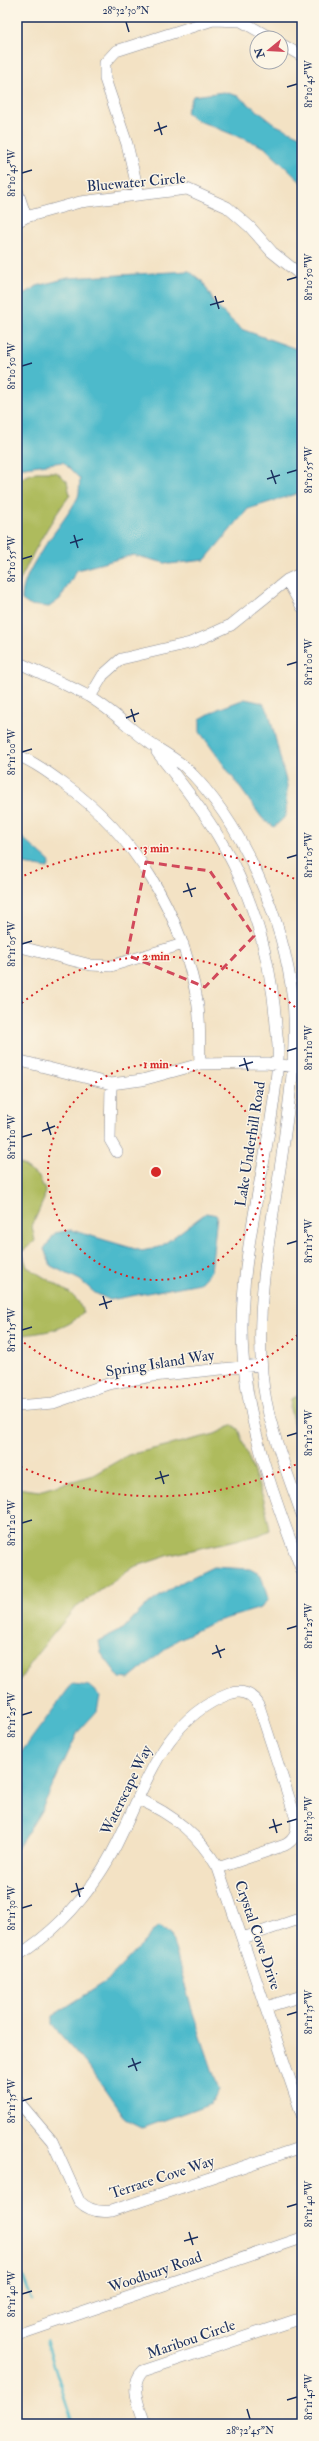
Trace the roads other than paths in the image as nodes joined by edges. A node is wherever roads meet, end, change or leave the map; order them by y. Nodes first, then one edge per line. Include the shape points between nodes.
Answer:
1 (257, 30) edge
2 (289, 49) edge
3 (302, 56) edge
4 (17, 190) edge
5 (138, 195) junction
6 (21, 220) edge
7 (302, 276) edge
8 (302, 573) edge
9 (287, 580) junction
10 (302, 608) edge
11 (17, 662) edge
12 (90, 697) junction
13 (151, 744) junction
14 (17, 755) edge
15 (183, 944) junction
16 (17, 946) edge
17 (17, 1060) edge
18 (200, 1064) junction
19 (277, 1065) junction
20 (298, 1068) edge
21 (112, 1084) junction
22 (117, 1152) dead end
23 (261, 1365) junction
24 (244, 1366) junction
25 (17, 1406) edge
26 (302, 1515) edge
27 (302, 1571) edge
28 (138, 1799) junction
29 (218, 1868) junction
30 (302, 1918) edge
31 (243, 1938) junction
32 (17, 1956) edge
33 (302, 1996) edge
34 (266, 2007) junction
35 (17, 2100) edge
36 (302, 2115) edge
37 (302, 2147) edge
38 (302, 2238) edge
39 (302, 2318) edge
40 (17, 2335) edge
41 (145, 2424) edge

1 - 5 street via 241,21 213,20 116,51 105,63 105,79 127,144
2 - 3 street
4 - 6 street
5 - 6 street, Bluewater Circle via 80,202
5 - 7 street, Bluewater Circle via 188,189 227,207 250,227 272,252
8 - 9 street
9 - 10 street
9 - 12 street via 231,625 190,643 121,659 103,675
11 - 12 street, Lake Underhill Road
12 - 13 street, Lake Underhill Road
13 - 19 street, Lake Underhill Road via 218,836 240,878 256,920 267,962 274,1002
13 - 20 street, Lake Underhill Road via 182,765 211,796 239,839 258,876 275,921 293,1000
14 - 15 street via 83,797 116,830 144,864 165,902
15 - 16 street via 111,966 91,965
15 - 18 street via 197,1001
17 - 21 street
18 - 19 street
18 - 21 street via 142,1080
19 - 20 street
19 - 24 street, Lake Underhill Road via 245,1267 242,1325
20 - 23 street, Lake Underhill Road via 260,1293
21 - 22 street via 110,1140
23 - 24 street, Spring Island Way
23 - 26 street, Lake Underhill Road via 280,1452
24 - 25 street, Spring Island Way via 153,1376 108,1384 53,1403
24 - 27 street, Lake Underhill Road via 249,1404 262,1451
28 - 29 street, Crystal Cove Drive via 185,1826 201,1843
28 - 29 street, Waterscape Way via 160,1752 189,1718 233,1693 253,1697 296,1819 297,1830 293,1839 285,1845
28 - 32 street, Waterscape Way via 113,1853 93,1884 54,1928
29 - 31 street, Crystal Cove Drive
30 - 31 street
31 - 34 street, Crystal Cove Drive
33 - 34 street
34 - 36 street, Crystal Cove Drive
35 - 37 street, Terrace Cove Way via 52,2141 79,2201 98,2212 111,2211
38 - 40 street, Woodbury Road
39 - 41 street, Maribou Circle via 143,2371 137,2379 135,2389

